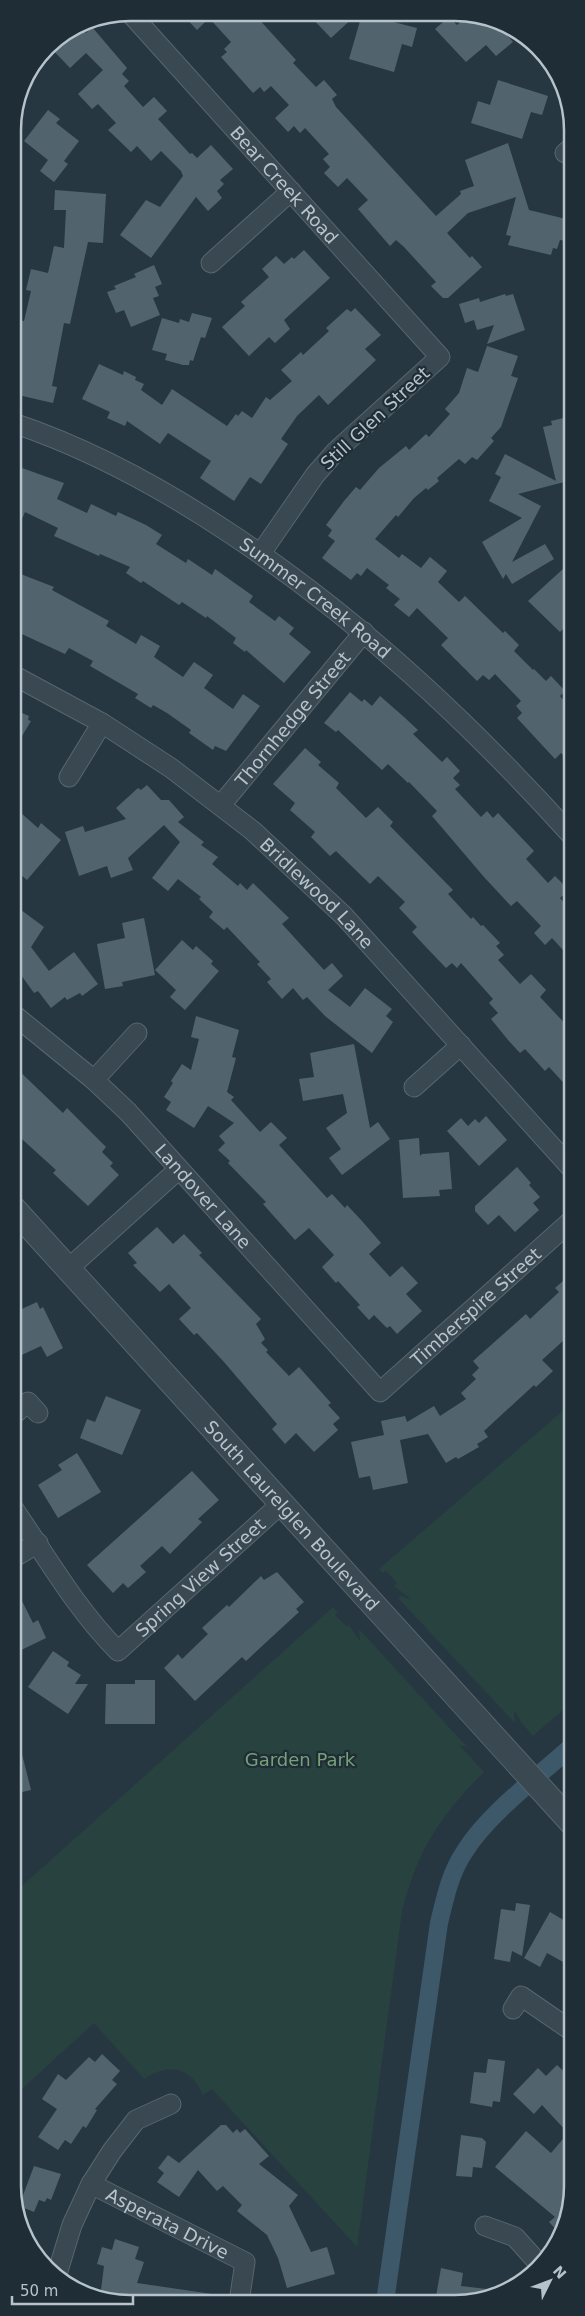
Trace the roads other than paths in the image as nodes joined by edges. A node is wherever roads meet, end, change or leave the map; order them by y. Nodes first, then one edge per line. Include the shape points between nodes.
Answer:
1 (138, 21) edge
2 (290, 192) junction
3 (211, 263) dead end
4 (440, 357) joint
5 (21, 426) edge
6 (260, 553) junction
7 (364, 632) junction
8 (21, 679) edge
9 (102, 723) junction
10 (69, 777) dead end
11 (221, 805) junction
12 (564, 822) edge
13 (21, 1021) edge
14 (137, 1034) dead end
15 (461, 1045) junction
16 (94, 1080) junction
17 (414, 1087) dead end
18 (564, 1160) edge
19 (179, 1169) junction
20 (21, 1217) edge
21 (564, 1227) edge
22 (69, 1268) junction
23 (380, 1392) joint
24 (21, 1408) edge
25 (38, 1413) dead end
26 (281, 1504) junction
27 (21, 1520) edge
28 (38, 1544) junction
29 (21, 1554) edge
30 (564, 1814) edge
31 (513, 2009) dead end
32 (564, 2026) edge
33 (171, 2104) dead end
34 (92, 2184) junction
35 (484, 2226) dead end
36 (532, 2256) edge
37 (55, 2265) edge
38 (240, 2295) edge

1 - 2 street, Bear Creek Road
2 - 3 street
2 - 4 street, Bear Creek Road
4 - 6 street, Still Glen Street via 336,451
5 - 6 street, Summer Creek Road via 92,454 138,477
6 - 7 street, Summer Creek Road
7 - 11 street, Thornhedge Street
7 - 12 street, Summer Creek Road via 434,693
8 - 9 street, Bridlewood Lane
9 - 10 street
9 - 11 street, Bridlewood Lane
11 - 15 street, Bridlewood Lane via 293,866 344,916
13 - 16 street, Landover Lane
14 - 16 street
15 - 17 street
15 - 18 street, Bridlewood Lane
16 - 19 street, Landover Lane
19 - 22 street
19 - 23 street, Landover Lane
20 - 22 street, South Laurelglen Boulevard
21 - 23 street, Timberspire Street
22 - 26 street, South Laurelglen Boulevard
24 - 25 street via 28,1402
26 - 28 street, Spring View Street via 118,1651 78,1606
26 - 30 street, South Laurelglen Boulevard
27 - 28 street
28 - 29 street
31 - 32 street via 521,1996
33 - 34 street via 136,2120
34 - 37 street
34 - 38 street, Asperata Drive via 245,2262
35 - 36 street via 515,2237

